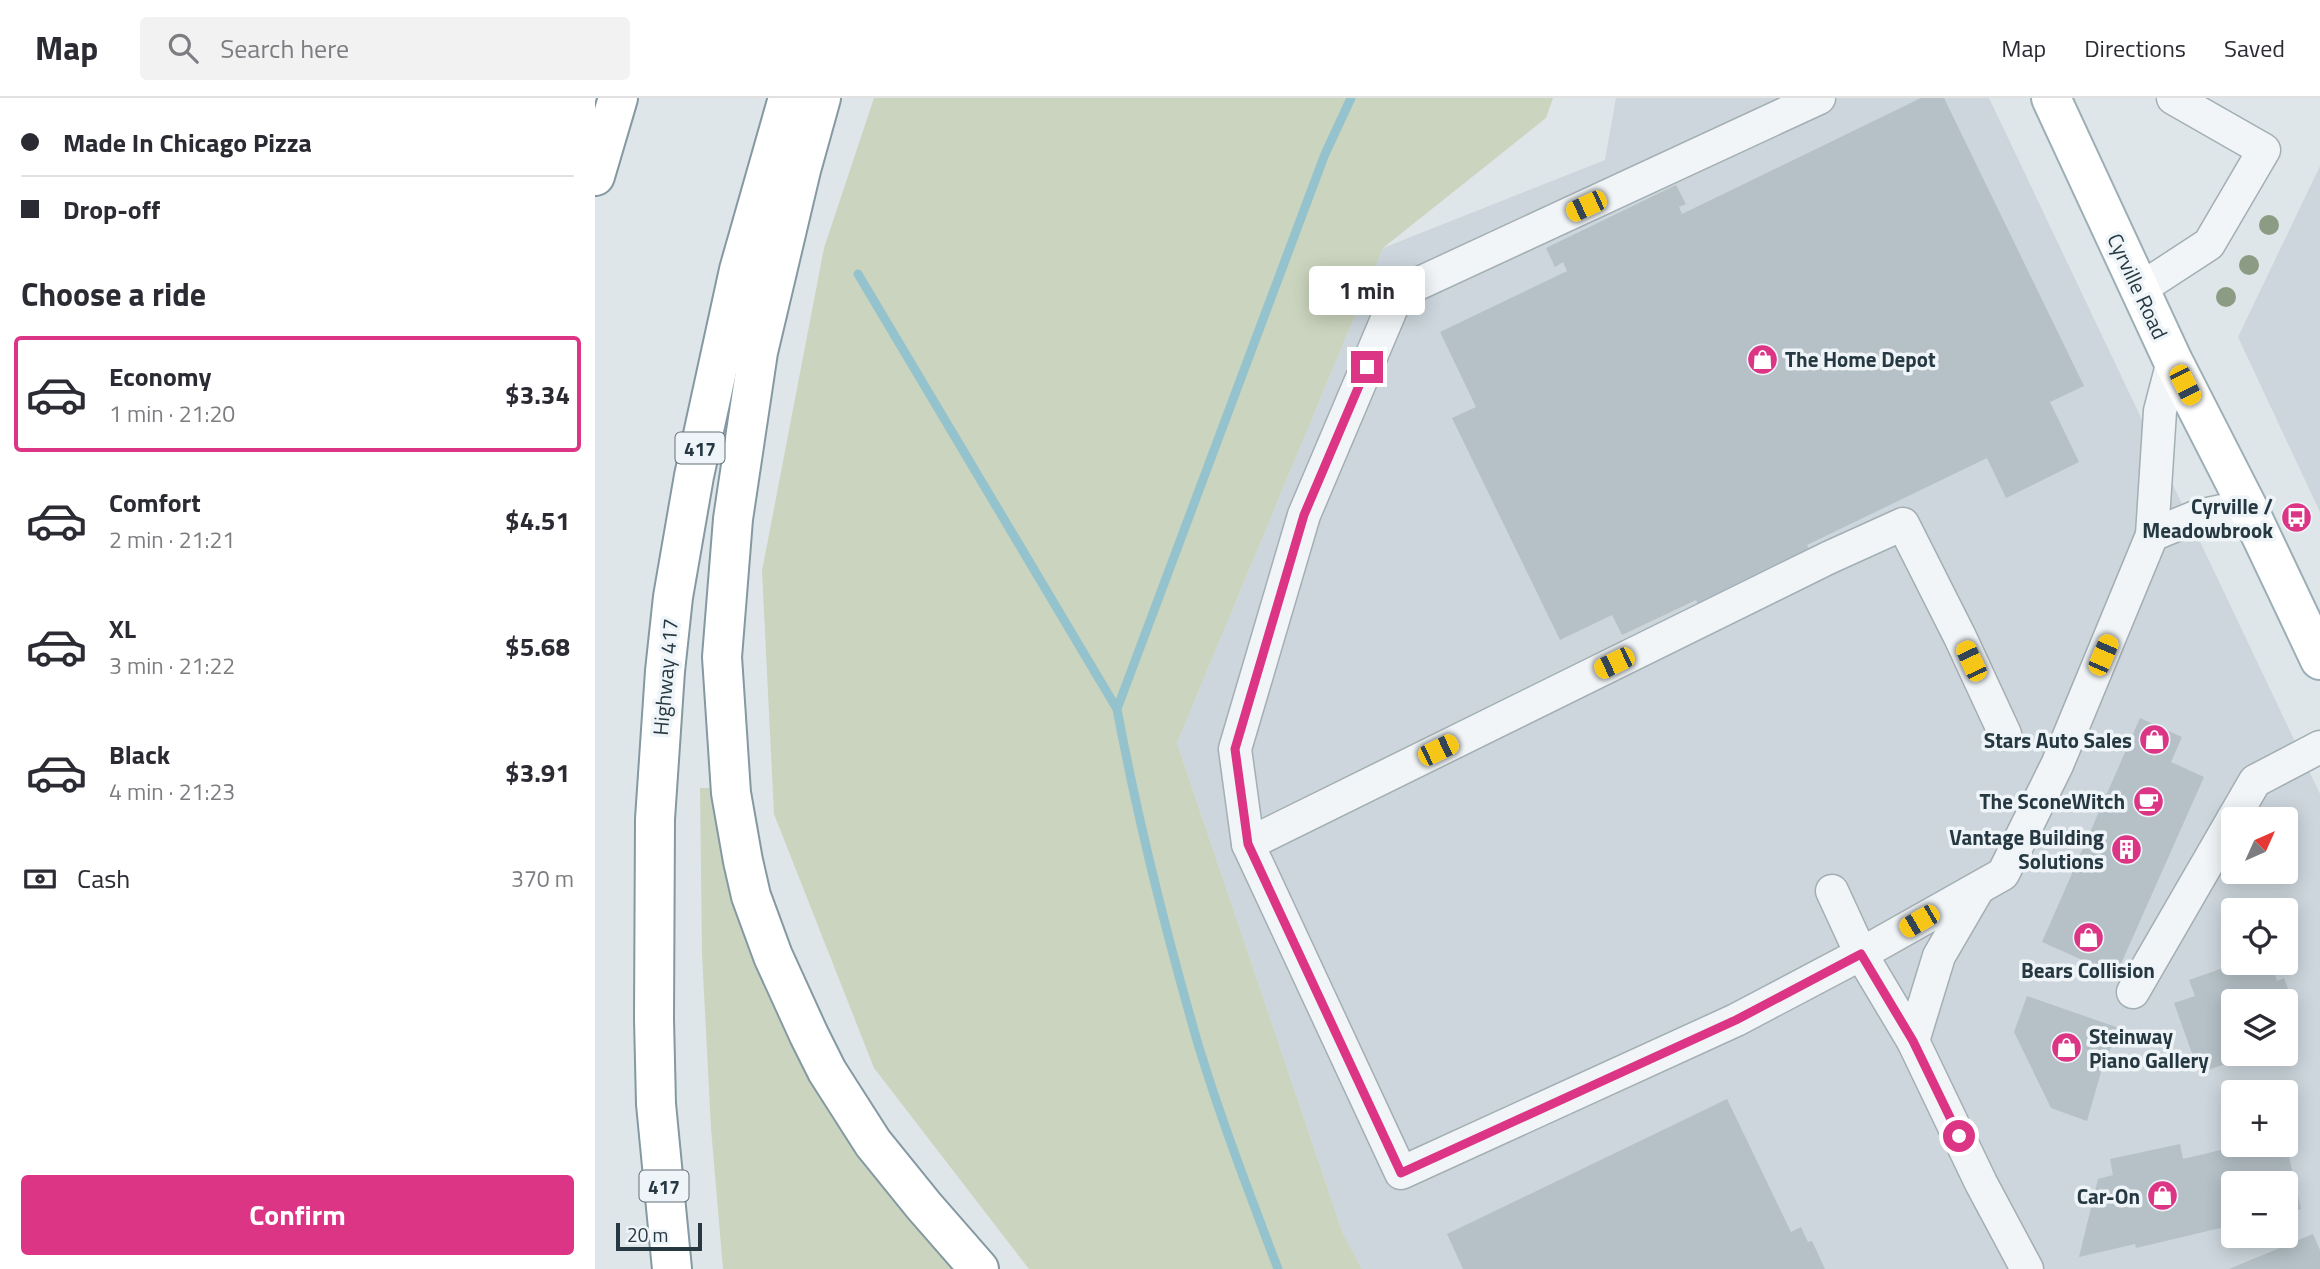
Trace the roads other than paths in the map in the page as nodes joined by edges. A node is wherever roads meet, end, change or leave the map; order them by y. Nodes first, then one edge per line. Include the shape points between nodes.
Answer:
1 (618, 98) edge
2 (788, 98) edge
3 (821, 98) edge
4 (1819, 98) edge
5 (2173, 98) edge
6 (2062, 102) edge
7 (595, 176) edge
8 (2140, 289) junction
9 (2173, 361) junction
10 (2246, 506) junction
11 (2152, 535) junction
12 (2320, 660) edge
13 (2005, 734) dead end
14 (2320, 747) edge
15 (2240, 807) edge
16 (2221, 840) edge
17 (1248, 844) junction
18 (1979, 887) junction
19 (1832, 891) dead end
20 (1861, 954) junction
21 (2133, 992) dead end
22 (1913, 1041) junction
23 (656, 1104) junction
24 (672, 1269) edge
25 (688, 1269) edge
26 (979, 1269) edge
27 (2027, 1269) edge

1 - 7 main road
2 - 23 main road, Highway 417 / 417 via 739,270 673,597 655,819
3 - 26 main road via 758,352 733,519 722,657 731,793 751,895 772,956 827,1070 873,1143
4 - 17 lane via 1398,293 1304,515 1235,749
5 - 8 lane via 2264,150 2209,244
6 - 8 main road, Cyrville Road
8 - 9 main road, Cyrville Road
9 - 10 main road, Cyrville Road
9 - 11 lane via 2160,411
10 - 11 lane via 2198,516
10 - 12 main road, Cyrville Road
11 - 18 lane via 2057,765 2003,874
13 - 17 lane via 1903,524
14 - 15 lane via 2255,781
16 - 21 lane
17 - 20 lane via 1401,1173 1736,1020
18 - 20 lane
18 - 22 lane via 1939,956
19 - 20 lane
20 - 22 lane
22 - 27 lane
23 - 24 main road, Highway 417 / 417
23 - 25 main road

